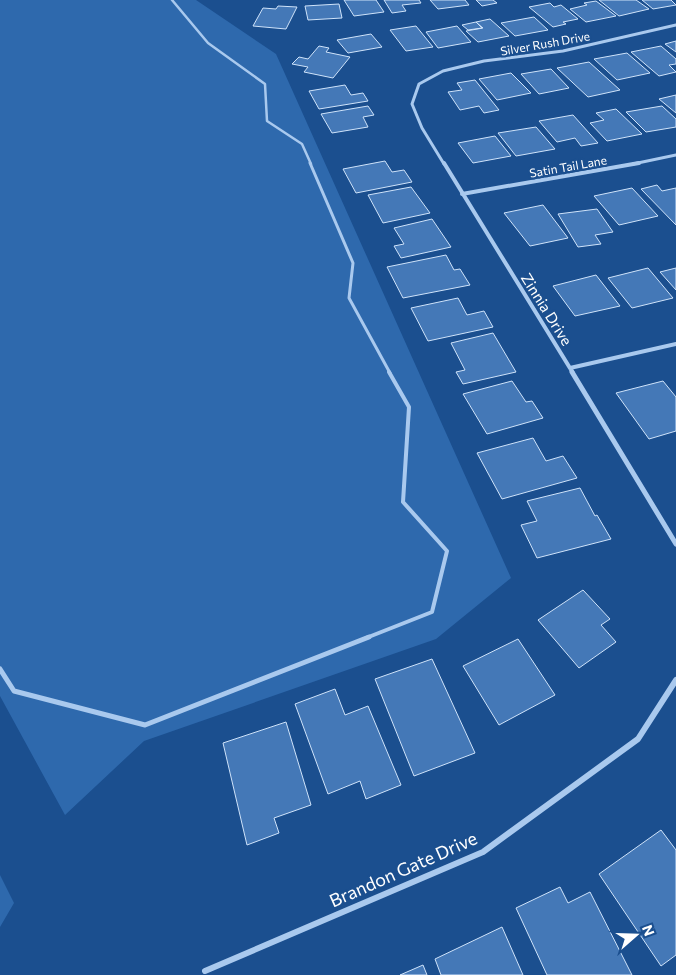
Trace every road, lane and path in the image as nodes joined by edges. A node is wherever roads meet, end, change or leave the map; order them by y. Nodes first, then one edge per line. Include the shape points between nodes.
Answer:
1 (172, 0) edge
2 (676, 25) edge
3 (419, 84) joint
4 (676, 155) edge
5 (462, 194) junction
6 (676, 344) edge
7 (570, 368) junction
8 (676, 544) edge
9 (0, 669) edge
10 (676, 680) edge
11 (205, 970) dead end

1 - 9 lane via 208,43 265,84 267,121 302,144 353,263 349,298 409,407 403,502 447,551 432,612 145,725 14,691
2 - 3 street, Silver Rush Drive via 562,51 443,70
3 - 5 street, Zinnia Drive via 412,104 422,128
4 - 5 street, Satin Tail Lane
5 - 7 street, Zinnia Drive
6 - 7 street
7 - 8 street, Zinnia Drive
10 - 11 street, Brandon Gate Drive via 638,740 483,852

